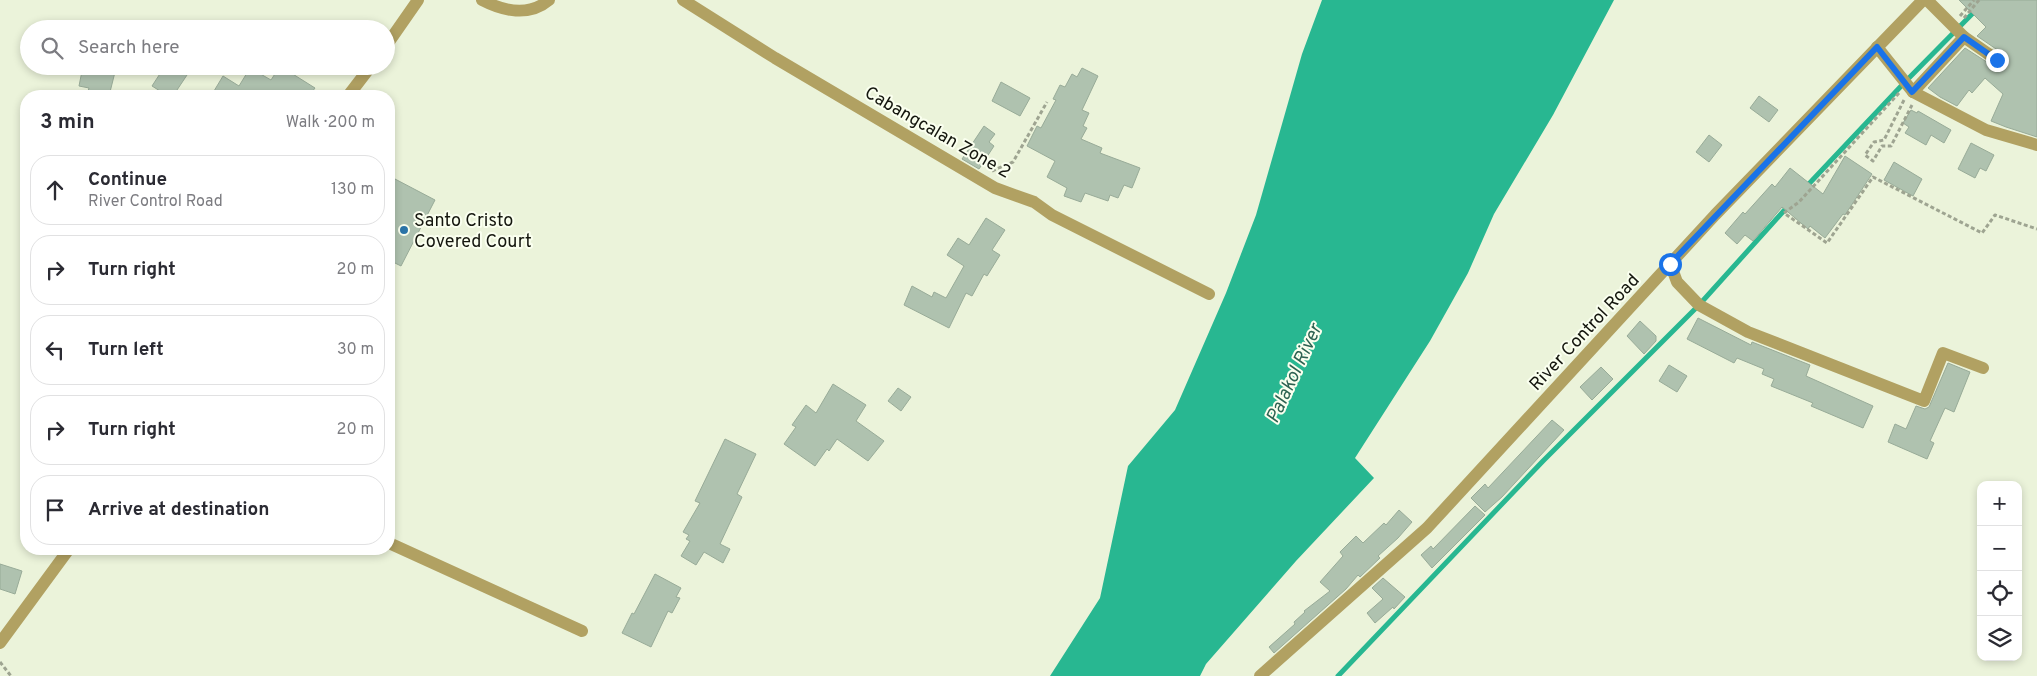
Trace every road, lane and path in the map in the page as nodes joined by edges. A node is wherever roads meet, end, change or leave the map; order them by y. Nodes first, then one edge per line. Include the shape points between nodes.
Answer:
1 (418, 0) edge
2 (482, 0) edge
3 (549, 0) edge
4 (683, 0) edge
5 (1923, 0) edge
6 (1927, 0) edge
7 (1979, 0) edge
8 (1961, 21) dead end
9 (395, 33) edge
10 (1964, 37) junction
11 (1877, 47) junction
12 (1997, 60) dead end
13 (364, 75) edge
14 (353, 90) edge
15 (1910, 93) junction
16 (1047, 102) dead end
17 (2037, 145) edge
18 (978, 178) junction
19 (2037, 229) edge
20 (1670, 264) junction
21 (1209, 294) dead end
22 (1982, 368) dead end
23 (395, 546) edge
24 (65, 555) edge
25 (582, 631) dead end
26 (0, 643) edge
27 (0, 662) edge
28 (11, 676) edge
29 (1260, 676) edge

1 - 9 street
2 - 3 street via 505,9 525,11
4 - 18 street, Cabangcalan Zone 2
5 - 11 street, River Control Road
6 - 10 street, bridge
7 - 8 path
10 - 12 street
10 - 15 street
11 - 15 street
11 - 20 street, River Control Road
13 - 14 street
15 - 15 path via 1884,140 1874,142 1865,155 1873,160 1882,146 1891,146
15 - 17 street via 1986,130
15 - 19 path via 1784,213 1827,243 1873,177 1982,233 1995,215
16 - 18 path via 1013,162
18 - 21 street, Cabangcalan Zone 2 via 1034,202 1052,215
20 - 22 street via 1677,282 1699,305 1748,332 1924,401 1942,352
20 - 29 street, River Control Road via 1428,528
23 - 25 street
24 - 26 street
27 - 28 path

